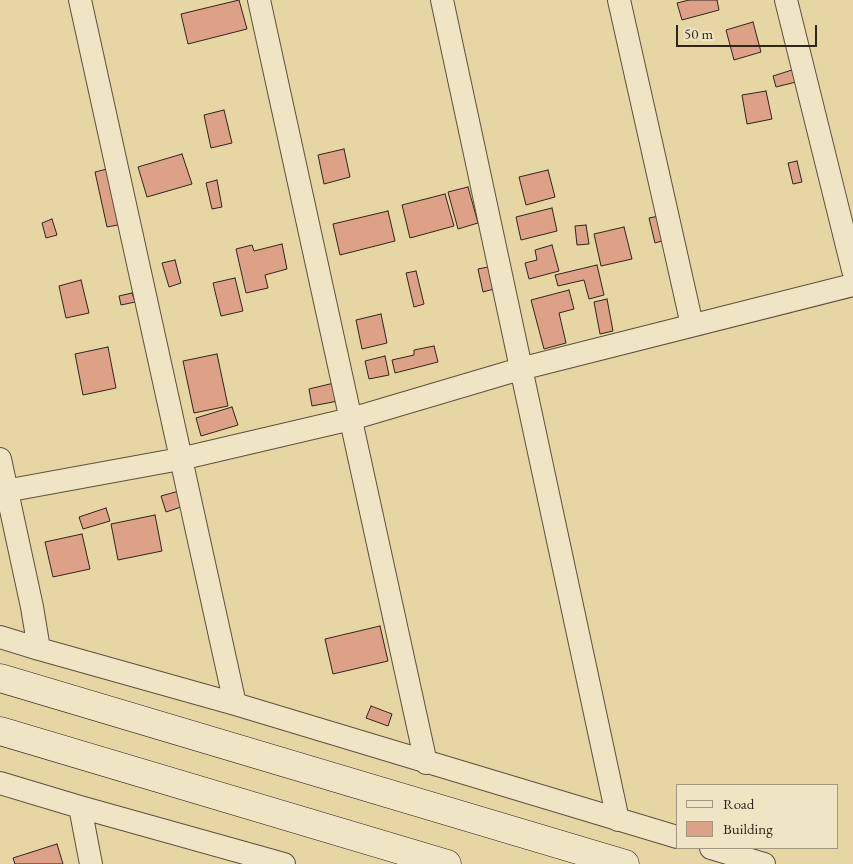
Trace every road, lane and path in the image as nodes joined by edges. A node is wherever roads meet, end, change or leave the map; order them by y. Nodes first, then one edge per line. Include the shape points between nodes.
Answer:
1 (80, 0) edge
2 (259, 0) edge
3 (442, 0) edge
4 (619, 0) edge
5 (786, 0) edge
6 (853, 270) edge
7 (853, 285) edge
8 (692, 325) junction
9 (520, 369) junction
10 (351, 419) junction
11 (0, 459) edge
12 (180, 459) junction
13 (4, 491) edge
14 (0, 637) edge
15 (39, 649) junction
16 (0, 678) edge
17 (235, 704) junction
18 (0, 731) edge
19 (426, 763) junction
20 (0, 783) edge
21 (80, 808) junction
22 (618, 820) junction
23 (676, 837) edge
24 (714, 849) edge
25 (263, 861) edge
26 (91, 864) edge
27 (284, 864) edge
28 (447, 864) edge
29 (625, 864) edge
30 (764, 864) edge

1 - 12 street
2 - 10 street
3 - 9 street
4 - 8 street
5 - 6 street
7 - 8 street
8 - 9 street
9 - 10 street
9 - 22 street
10 - 12 street
10 - 19 street
11 - 13 street
12 - 13 street
12 - 17 street
13 - 15 street
14 - 15 street
15 - 17 street
16 - 29 street
17 - 19 street
18 - 28 street
19 - 22 street
20 - 21 street
21 - 25 street
21 - 26 street
22 - 23 street
24 - 30 street
25 - 27 street

